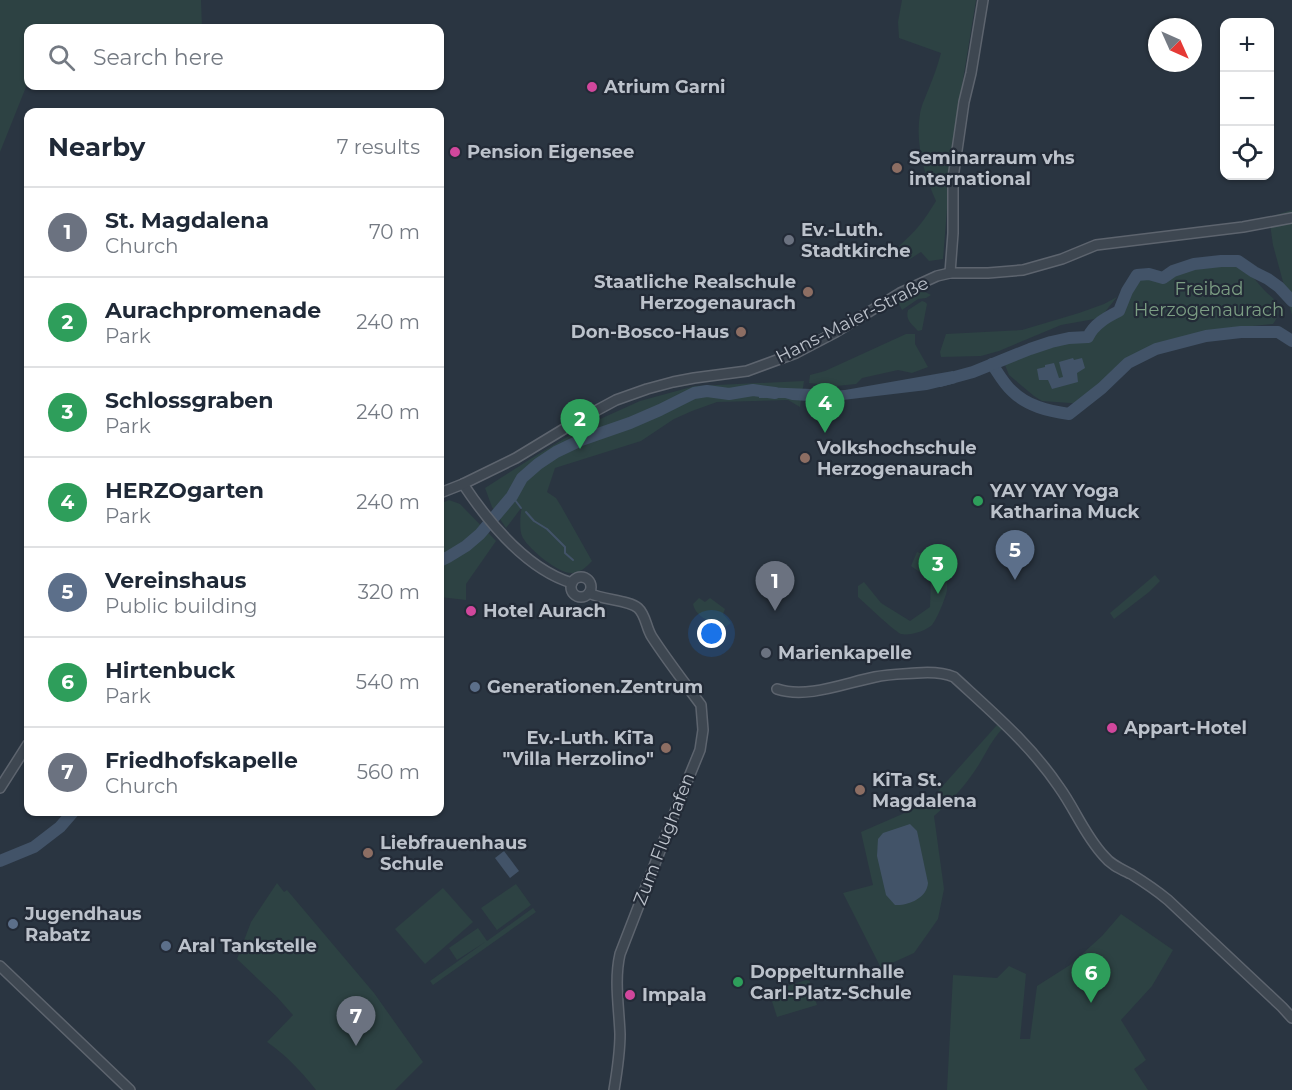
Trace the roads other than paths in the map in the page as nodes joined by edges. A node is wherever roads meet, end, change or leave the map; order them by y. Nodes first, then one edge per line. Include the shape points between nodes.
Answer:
1 (984, 0) edge
2 (1290, 217) edge
3 (950, 273) junction
4 (463, 484) junction
5 (444, 491) edge
6 (572, 583) junction
7 (589, 593) junction
8 (777, 688) dead end
9 (24, 750) edge
10 (0, 788) edge
11 (0, 966) edge
12 (1292, 1018) edge
13 (130, 1090) edge
14 (614, 1090) edge

1 - 3 street via 953,178
2 - 3 street, Hans-Maier-Straße via 1243,227 1096,244 1023,270
3 - 4 street, Hans-Maier-Straße via 900,293 787,356 747,371 673,382 616,400
4 - 5 street, Hans-Maier-Straße
4 - 6 street via 483,512 537,566
6 - 7 street via 576,595
6 - 7 street via 578,577 586,578 591,583
7 - 14 street, Zum Flughafen via 636,606 658,646 701,705 703,729 700,750 620,954 620,1035
8 - 12 street via 800,692 891,674 945,673 954,677 1024,743 1059,786 1103,856 1168,900
9 - 10 street
11 - 13 street

